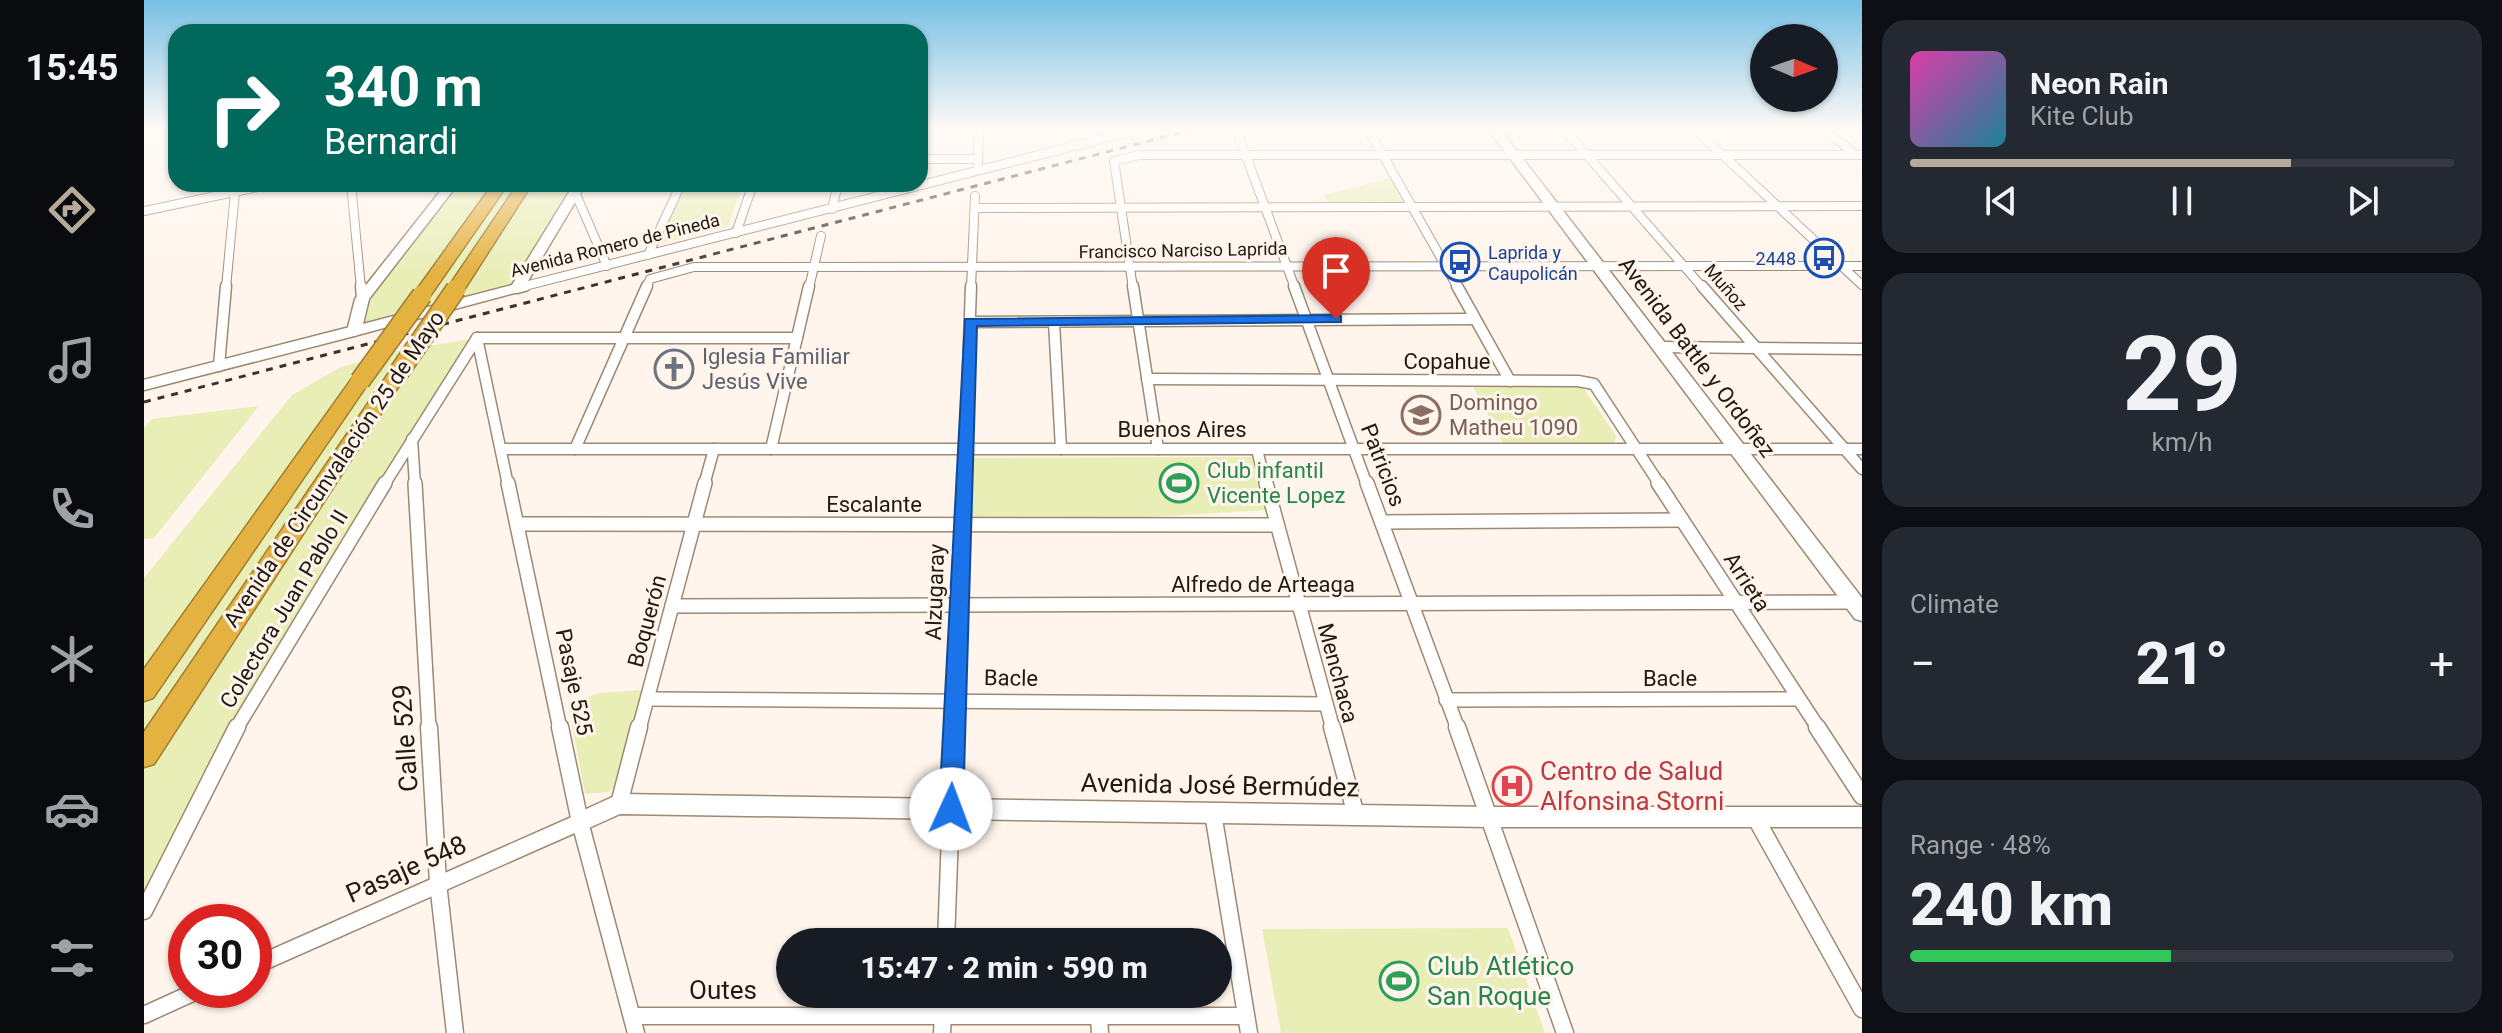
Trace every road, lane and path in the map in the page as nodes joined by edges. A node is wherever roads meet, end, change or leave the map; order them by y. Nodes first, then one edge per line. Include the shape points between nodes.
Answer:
1 (957, 177) edge
2 (1116, 177) edge
3 (1254, 177) edge
4 (1394, 177) edge
5 (1530, 177) edge
6 (1607, 177) edge
7 (1746, 177) edge
8 (928, 185) edge
9 (235, 192) joint
10 (352, 192) edge
11 (446, 192) edge
12 (495, 192) edge
13 (520, 192) edge
14 (576, 192) edge
15 (579, 192) edge
16 (677, 192) edge
17 (750, 192) edge
18 (836, 192) edge
19 (899, 192) edge
20 (1265, 206) junction
21 (1862, 206) edge
22 (1411, 207) junction
23 (1633, 207) junction
24 (1121, 208) junction
25 (1554, 208) junction
26 (1779, 208) junction
27 (832, 209) junction
28 (144, 211) edge
29 (736, 233) junction
30 (821, 236) dead end
31 (648, 255) junction
32 (1287, 264) junction
33 (1443, 265) junction
34 (1596, 265) junction
35 (607, 266) junction
36 (1684, 266) junction
37 (1841, 266) junction
38 (1862, 266) edge
39 (814, 267) junction
40 (972, 267) junction
41 (1130, 267) junction
42 (1862, 285) edge
43 (517, 288) junction
44 (362, 299) junction
45 (1308, 319) junction
46 (1473, 319) junction
47 (970, 322) junction
48 (1054, 322) junction
49 (1138, 322) junction
50 (354, 331) junction
51 (477, 338) junction
52 (624, 338) junction
53 (797, 338) junction
54 (1660, 347) junction
55 (1755, 347) junction
56 (1862, 349) edge
57 (219, 366) junction
58 (1147, 379) junction
59 (1329, 380) junction
60 (1510, 381) junction
61 (144, 385) edge
62 (1600, 389) joint
63 (412, 439) junction
64 (502, 449) junction
65 (575, 449) junction
66 (714, 449) junction
67 (771, 449) junction
68 (965, 449) junction
69 (1061, 449) junction
70 (1158, 449) junction
71 (1845, 449) junction
72 (1862, 449) edge
73 (1257, 450) junction
74 (1352, 450) junction
75 (1638, 450) junction
76 (1737, 450) junction
77 (1862, 469) edge
78 (1682, 520) junction
79 (1382, 522) junction
80 (519, 524) junction
81 (694, 524) junction
82 (962, 524) junction
83 (1277, 525) junction
84 (1411, 602) junction
85 (1737, 602) junction
86 (959, 603) junction
87 (1299, 605) junction
88 (672, 606) junction
89 (1858, 607) edge
90 (144, 690) edge
91 (648, 699) junction
92 (955, 699) junction
93 (1798, 699) junction
94 (1446, 700) junction
95 (1326, 704) junction
96 (144, 755) edge
97 (1862, 796) edge
98 (619, 804) junction
99 (951, 809) junction
100 (1213, 813) junction
101 (1356, 815) junction
102 (1490, 817) junction
103 (1755, 817) junction
104 (1862, 817) edge
105 (580, 822) junction
106 (438, 883) junction
107 (144, 911) edge
108 (947, 928) edge
109 (272, 958) edge
110 (168, 1004) edge
111 (1862, 1009) edge
112 (144, 1015) edge
113 (634, 1024) edge
114 (943, 1024) edge
115 (1099, 1025) edge
116 (1248, 1025) edge
117 (455, 1033) edge
118 (1565, 1033) edge

1 - 8 street, Avenida Romero de Pineda
2 - 24 street
3 - 20 street, Patricios
4 - 22 street
5 - 25 main road, Avenida Battle y Ordoñez
6 - 23 street, Muñoz
7 - 26 street
9 - 28 street
9 - 57 street
10 - 44 street
11 - 44 main road
12 - 90 highway, Avenida de Circunvalación 25 de Mayo, bridge
13 - 96 highway, Avenida de Circunvalación 25 de Mayo, bridge
14 - 43 main road
15 - 35 street
16 - 31 street
17 - 29 street
18 - 27 street
19 - 27 street, Avenida Romero de Pineda
20 - 22 street
20 - 24 street
20 - 32 street, Patricios
21 - 26 street
22 - 25 street
22 - 33 street
23 - 25 street
23 - 26 street
23 - 36 street, Muñoz
24 - 40 street, Alzugaray via 975,202
24 - 41 street
25 - 34 main road, Avenida Battle y Ordoñez
26 - 37 street
27 - 29 street, Avenida Romero de Pineda
29 - 31 street, Avenida Romero de Pineda
30 - 39 street
31 - 35 street, Avenida Romero de Pineda
32 - 33 street, Francisco Narciso Laprida
32 - 41 street, Francisco Narciso Laprida
32 - 45 street, Patricios
33 - 34 street, Francisco Narciso Laprida
33 - 46 street
34 - 36 street, Francisco Narciso Laprida
34 - 54 main road, Avenida Battle y Ordoñez
35 - 43 street, Avenida Romero de Pineda
36 - 37 street, Francisco Narciso Laprida
36 - 55 street, Muñoz
37 - 38 street, Francisco Narciso Laprida
37 - 42 street
39 - 40 street, Francisco Narciso Laprida
39 - 52 street, Francisco Narciso Laprida via 694,267 650,279
39 - 53 street
40 - 41 street, Francisco Narciso Laprida
40 - 47 street, Alzugaray
41 - 49 street
43 - 50 main road, Avenida Romero de Pineda
44 - 50 main road
45 - 46 street
45 - 49 street
45 - 59 street, Patricios
46 - 60 street
47 - 48 street
47 - 68 street, Alzugaray
48 - 49 street
48 - 69 street
49 - 58 street
50 - 57 street, Avenida Romero de Pineda
51 - 52 street
51 - 63 street, Colectora Juan Pablo II
51 - 64 street, Pasaje 525
52 - 53 street
52 - 65 street
53 - 67 street
54 - 55 street
54 - 76 main road, Avenida Battle y Ordoñez
55 - 56 street
55 - 71 street, Muñoz
57 - 61 street, Avenida Romero de Pineda
58 - 59 street, Copahue
58 - 70 street
59 - 60 street, Copahue
59 - 74 street, Patricios
60 - 62 street, Copahue via 1578,381
62 - 75 street, Arrieta
63 - 106 street, Calle 529
63 - 107 street, Colectora Juan Pablo II via 301,614 182,826
64 - 65 street, Buenos Aires
64 - 80 street, Pasaje 525
65 - 66 street, Buenos Aires
66 - 67 street, Buenos Aires
66 - 81 street, Boquerón
67 - 68 street, Buenos Aires
68 - 69 street, Buenos Aires
68 - 82 street, Alzugaray
69 - 70 street, Buenos Aires
70 - 73 street, Buenos Aires
71 - 72 street, Buenos Aires
71 - 76 street, Buenos Aires
71 - 77 street, Muñoz
73 - 74 street, Buenos Aires
73 - 83 street, Menchaca
74 - 75 street, Buenos Aires
74 - 79 street, Patricios
75 - 76 street, Buenos Aires
75 - 78 street, Arrieta
76 - 89 main road, Avenida Battle y Ordoñez
78 - 79 street
78 - 85 street, Arrieta
79 - 84 street, Patricios
80 - 81 street, Escalante
80 - 105 street, Pasaje 525
81 - 82 street, Escalante
81 - 88 street, Boquerón
82 - 83 street, Escalante
82 - 86 street, Alzugaray
83 - 87 street, Menchaca
84 - 85 street, Alfredo de Arteaga
84 - 87 street, Alfredo de Arteaga
84 - 94 street, Patricios
85 - 89 street, Alfredo de Arteaga
85 - 93 street, Arrieta
86 - 87 street, Alfredo de Arteaga
86 - 88 street, Alfredo de Arteaga
86 - 92 street, Alzugaray
87 - 95 street, Menchaca
88 - 91 street, Boquerón
91 - 92 street, Bacle
91 - 98 street, Boquerón
92 - 95 street, Bacle
92 - 99 street, Alzugaray
93 - 94 street, Bacle
93 - 97 street, Arrieta
94 - 102 street, Patricios
95 - 101 street, Menchaca
98 - 99 street, Avenida José Bermúdez
98 - 105 street, Avenida José Bermúdez
99 - 100 street, Avenida José Bermúdez
99 - 108 street, Alzugaray
100 - 101 street, Avenida José Bermúdez
100 - 116 street
101 - 102 street, Avenida José Bermúdez
102 - 103 street, Avenida José Bermúdez
102 - 118 street, Patricios
103 - 104 street, Avenida José Bermúdez
103 - 111 street
105 - 106 street, Pasaje 548
105 - 113 street, Pasaje 525
106 - 109 street, Pasaje 548
106 - 117 street, Calle 529
110 - 112 street
113 - 114 street, Outes
114 - 115 street, Outes
115 - 116 street, Outes

